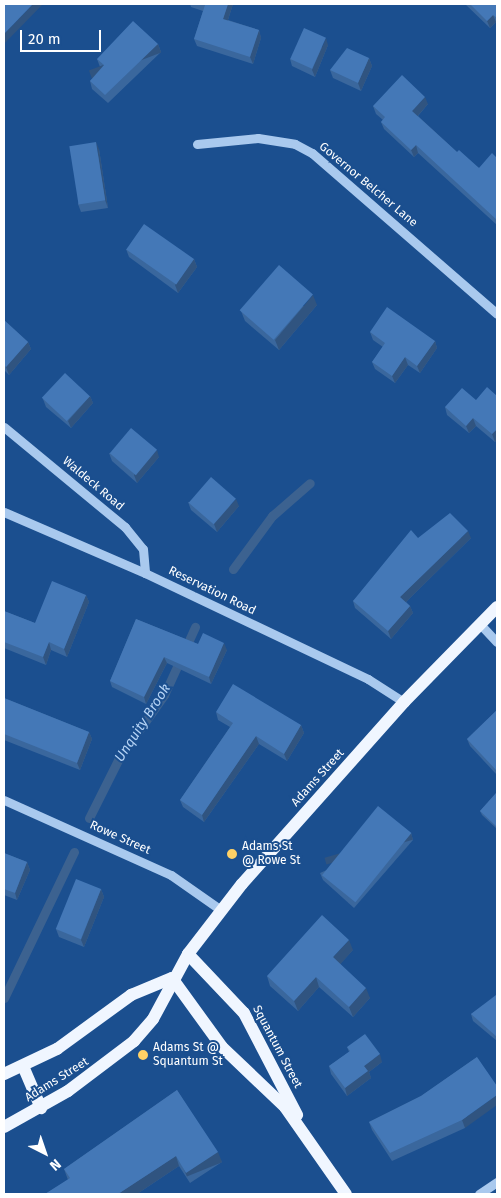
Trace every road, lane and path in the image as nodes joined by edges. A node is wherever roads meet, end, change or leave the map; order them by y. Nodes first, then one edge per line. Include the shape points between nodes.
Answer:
1 (197, 144) dead end
2 (497, 314) edge
3 (4, 427) edge
4 (4, 512) edge
5 (145, 573) junction
6 (497, 607) edge
7 (479, 623) junction
8 (497, 642) edge
9 (404, 702) junction
10 (4, 800) edge
11 (220, 910) junction
12 (188, 954) junction
13 (172, 978) junction
14 (23, 1066) junction
15 (4, 1074) edge
16 (41, 1108) junction
17 (4, 1127) edge
18 (309, 1140) junction
19 (497, 1182) edge
20 (346, 1194) edge
21 (479, 1194) edge

1 - 2 street, Governor Belcher Lane via 258,138 295,144 312,153
3 - 5 street, Waldeck Road via 125,527 143,549
4 - 5 street, Reservation Road
5 - 9 street, Reservation Road via 368,679
6 - 7 main road, Adams Street
7 - 8 street
7 - 9 main road, Adams Street
9 - 11 main road, Adams Street
10 - 11 street, Rowe Street via 171,874
11 - 12 main road, Adams Street
12 - 13 main road, Adams Street
12 - 18 main road, Squantum Street via 244,1013
13 - 14 main road via 131,995 74,1038
13 - 16 main road, Adams Street via 153,1019 134,1041
13 - 18 main road, Squantum Street via 208,1030 285,1107
14 - 15 main road
14 - 16 main road
16 - 17 main road, Adams Street
18 - 20 main road, Squantum Street
19 - 21 street

